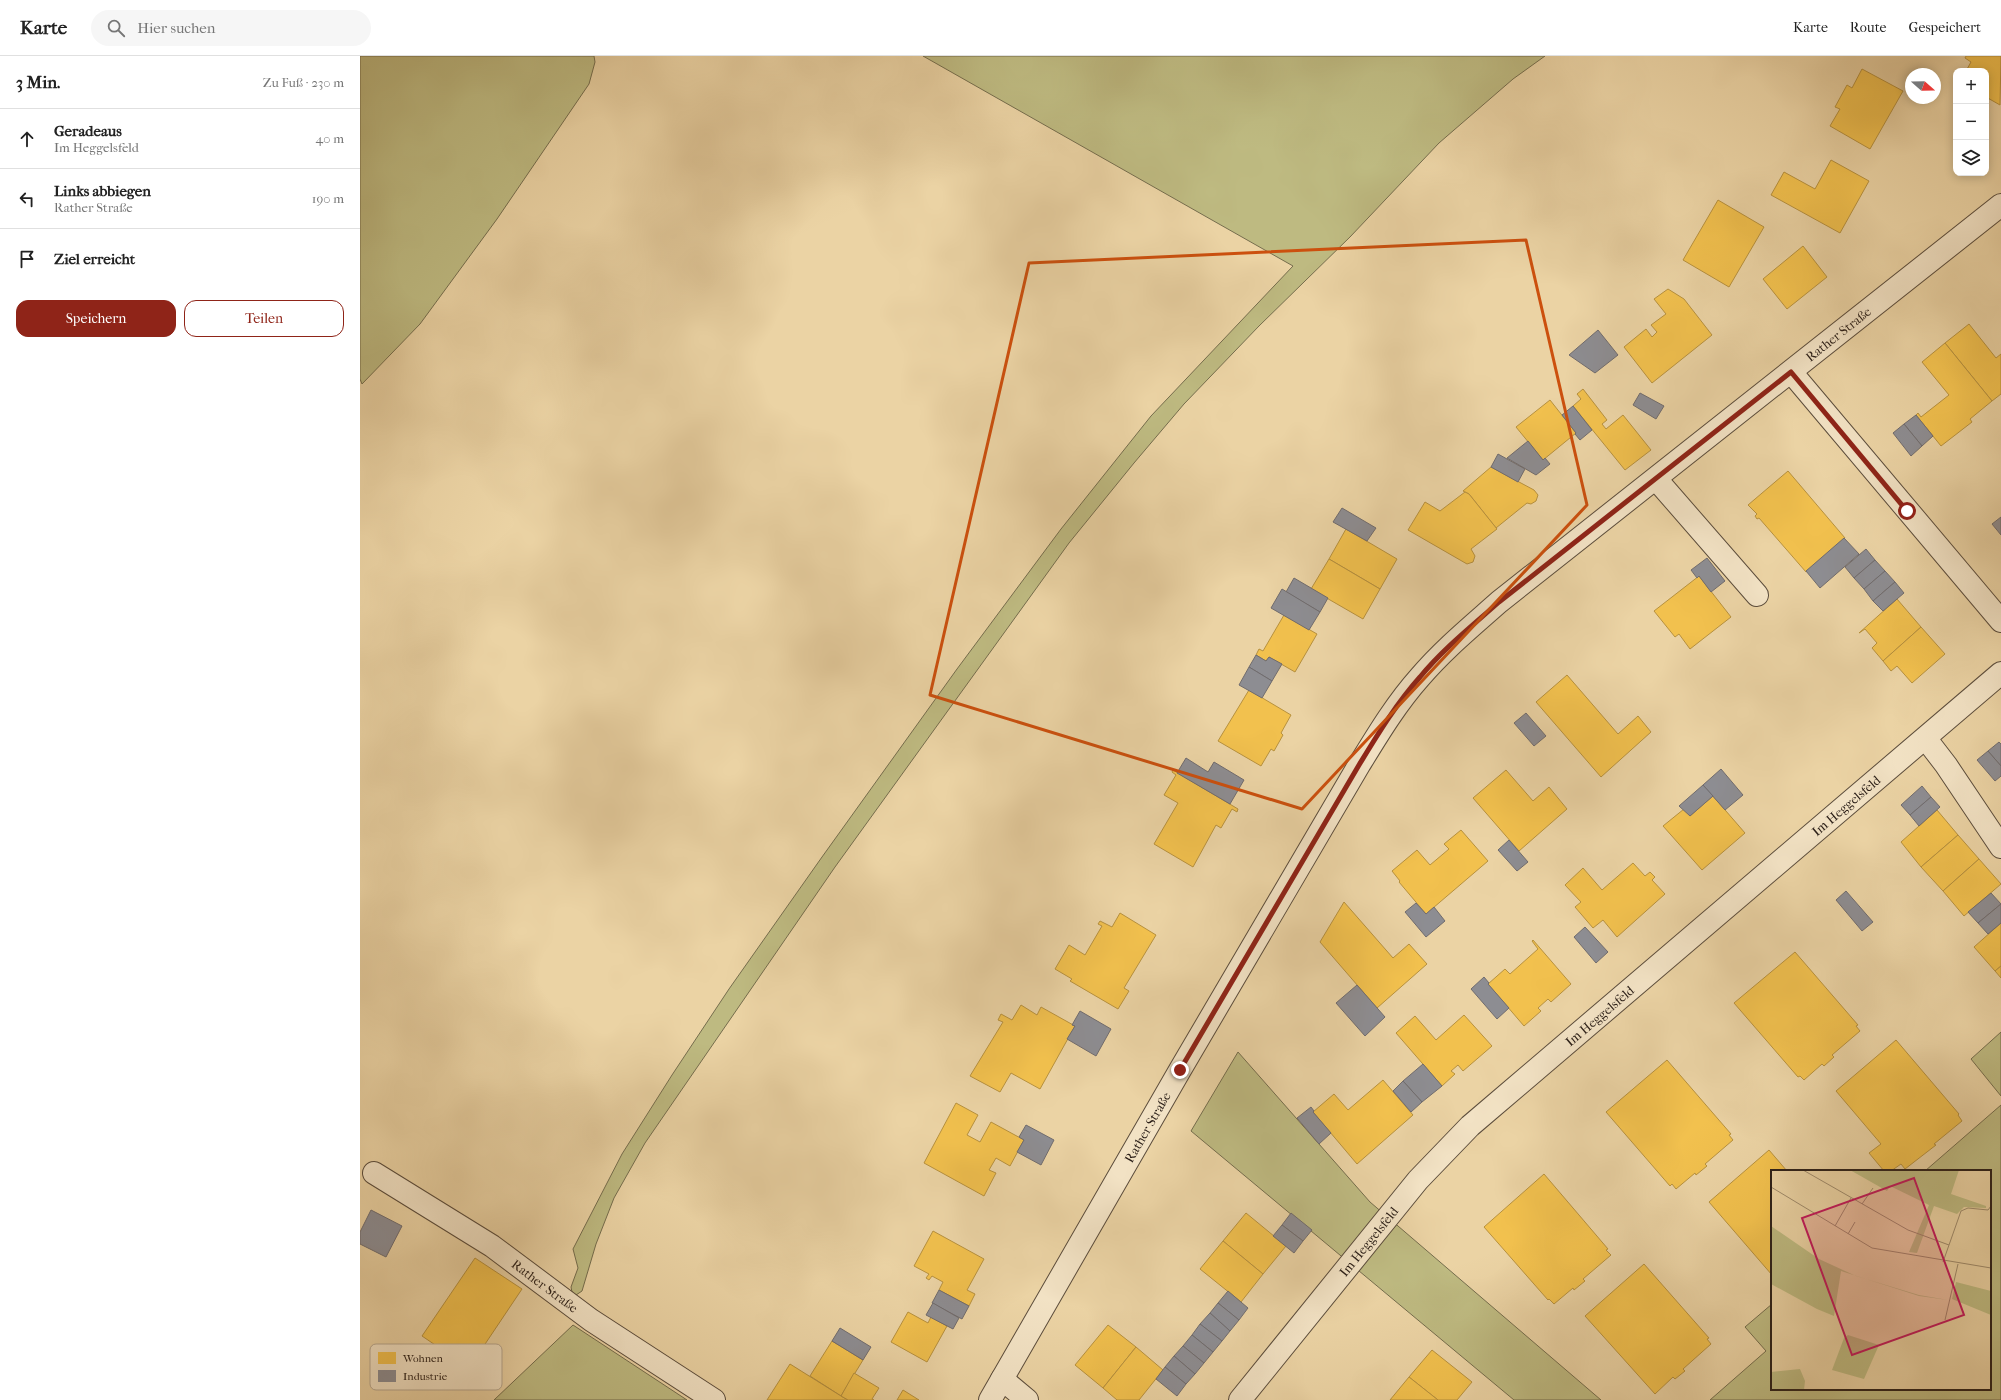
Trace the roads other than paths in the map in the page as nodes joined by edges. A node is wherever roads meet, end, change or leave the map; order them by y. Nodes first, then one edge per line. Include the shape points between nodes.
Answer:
1 (2001, 205) edge
2 (1791, 372) junction
3 (1656, 479) junction
4 (1757, 595) dead end
5 (2001, 621) edge
6 (2001, 673) edge
7 (1926, 739) junction
8 (2001, 847) edge
9 (374, 1173) dead end
10 (1002, 1379) junction
11 (714, 1400) edge
12 (990, 1400) edge
13 (1027, 1400) edge
14 (1240, 1400) edge

1 - 2 street, Rather Straße
2 - 3 street, Rather Straße
2 - 5 street
3 - 4 street
3 - 10 street, Rather Straße via 1499,602 1454,641 1419,677 1388,718 1180,1070
6 - 7 street, Im Heggelsfeld
7 - 8 street
7 - 14 street, Im Heggelsfeld via 1780,860 1470,1126 1418,1180
9 - 11 street, Rather Straße via 492,1246 592,1320
10 - 12 street, Rather Straße
10 - 13 street

